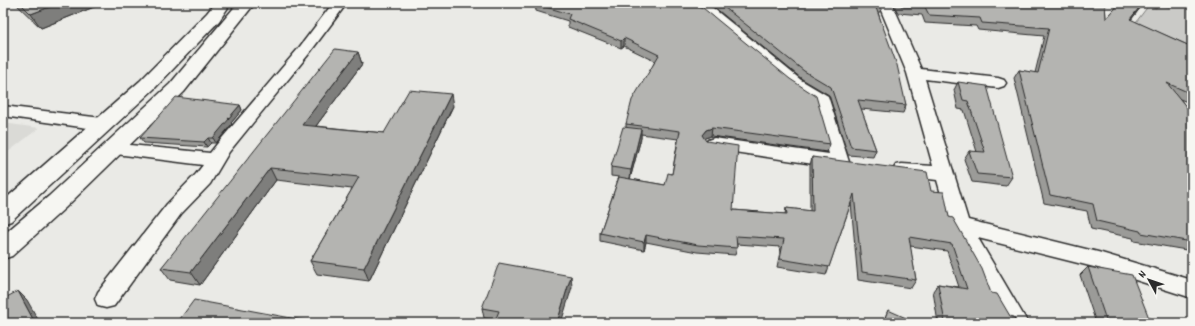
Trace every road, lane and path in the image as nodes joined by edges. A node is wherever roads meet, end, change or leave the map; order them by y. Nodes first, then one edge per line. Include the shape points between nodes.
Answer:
1 (224, 3) edge
2 (247, 3) edge
3 (340, 3) edge
4 (688, 3) edge
5 (885, 3) edge
6 (915, 73) junction
7 (998, 83) dead end
8 (3, 111) edge
9 (102, 124) junction
10 (120, 141) junction
11 (711, 143) edge
12 (215, 160) junction
13 (888, 168) edge
14 (945, 174) junction
15 (3, 215) edge
16 (960, 226) junction
17 (3, 249) edge
18 (1192, 289) edge
19 (106, 300) dead end
20 (1017, 323) edge

1 - 9 main road via 147,86
2 - 10 main road via 177,88
3 - 12 street
4 - 11 street via 708,11 795,83 822,100 848,163
5 - 6 street
6 - 7 street
6 - 14 street
8 - 9 street
9 - 15 main road
10 - 12 street via 122,150
10 - 17 main road via 57,202
12 - 19 street via 203,179 174,209
13 - 14 street
14 - 16 street
16 - 18 street via 1098,260
16 - 20 street

